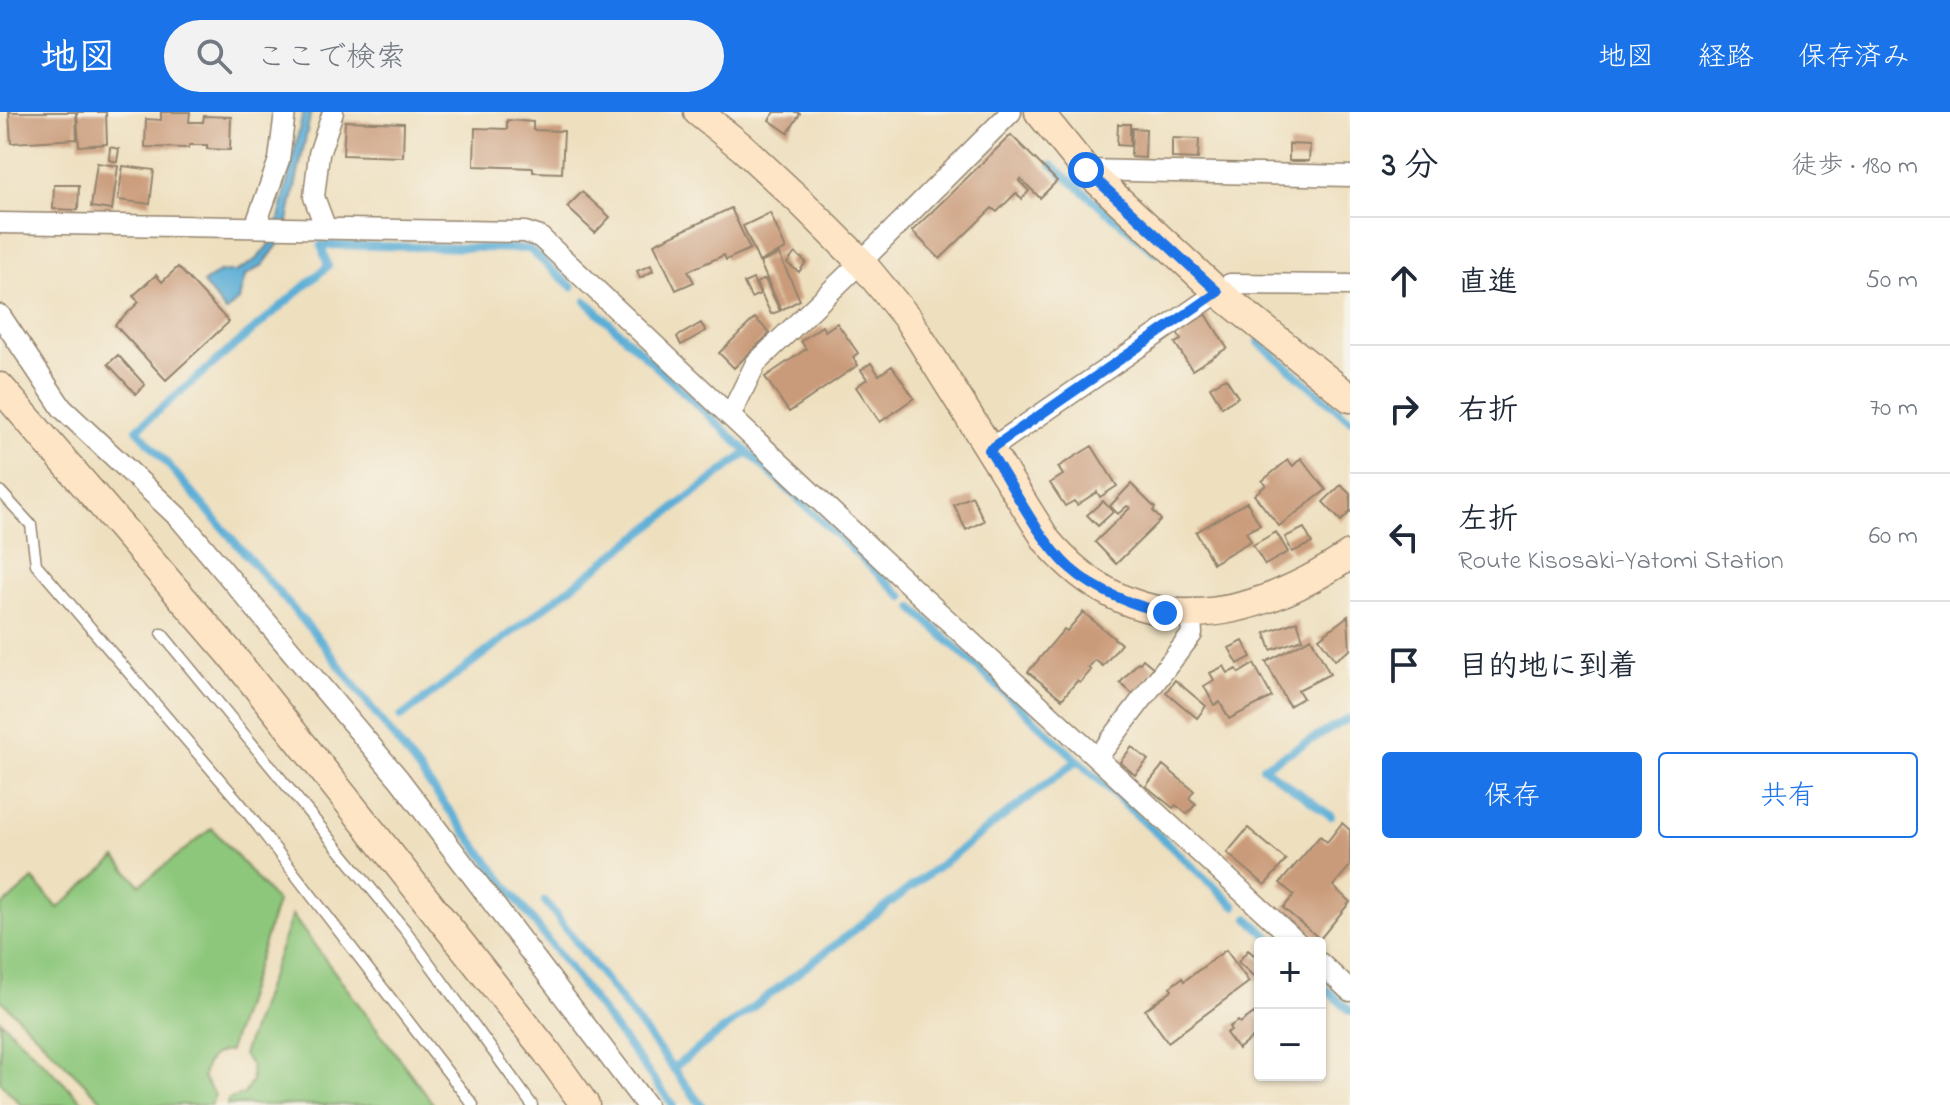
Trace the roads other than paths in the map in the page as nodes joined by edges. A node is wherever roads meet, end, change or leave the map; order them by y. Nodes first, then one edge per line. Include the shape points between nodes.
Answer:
1 (285, 112) edge
2 (333, 112) edge
3 (698, 112) edge
4 (1011, 112) edge
5 (1039, 112) edge
6 (1086, 170) junction
7 (1350, 176) edge
8 (0, 223) edge
9 (263, 228) junction
10 (326, 229) junction
11 (861, 262) junction
12 (1350, 285) edge
13 (1218, 292) junction
14 (0, 315) edge
15 (0, 387) edge
16 (1350, 398) edge
17 (730, 416) junction
18 (989, 450) junction
19 (0, 491) edge
20 (1350, 555) edge
21 (1191, 615) junction
22 (162, 634) dead end
23 (1097, 758) junction
24 (1291, 937) edge
25 (1326, 969) edge
26 (1350, 991) edge
27 (473, 1105) edge
28 (532, 1105) edge
29 (585, 1105) edge
30 (646, 1105) edge

1 - 9 street
2 - 10 street via 319,154 314,197
3 - 11 street
4 - 11 street
5 - 6 street
6 - 7 street
6 - 13 street
8 - 9 street
9 - 10 street
10 - 17 street via 525,232 540,237
11 - 17 street via 756,363
11 - 18 street via 908,319
12 - 13 street via 1230,284
13 - 16 street
13 - 18 street
14 - 30 street via 62,408 179,518 399,779
15 - 29 street via 229,652
17 - 23 street
18 - 21 street via 1070,568 1132,605
19 - 27 lane via 31,525 36,564 240,803
20 - 21 street via 1276,594
21 - 23 street via 1192,634
22 - 28 lane via 406,931
23 - 24 street
25 - 26 street

